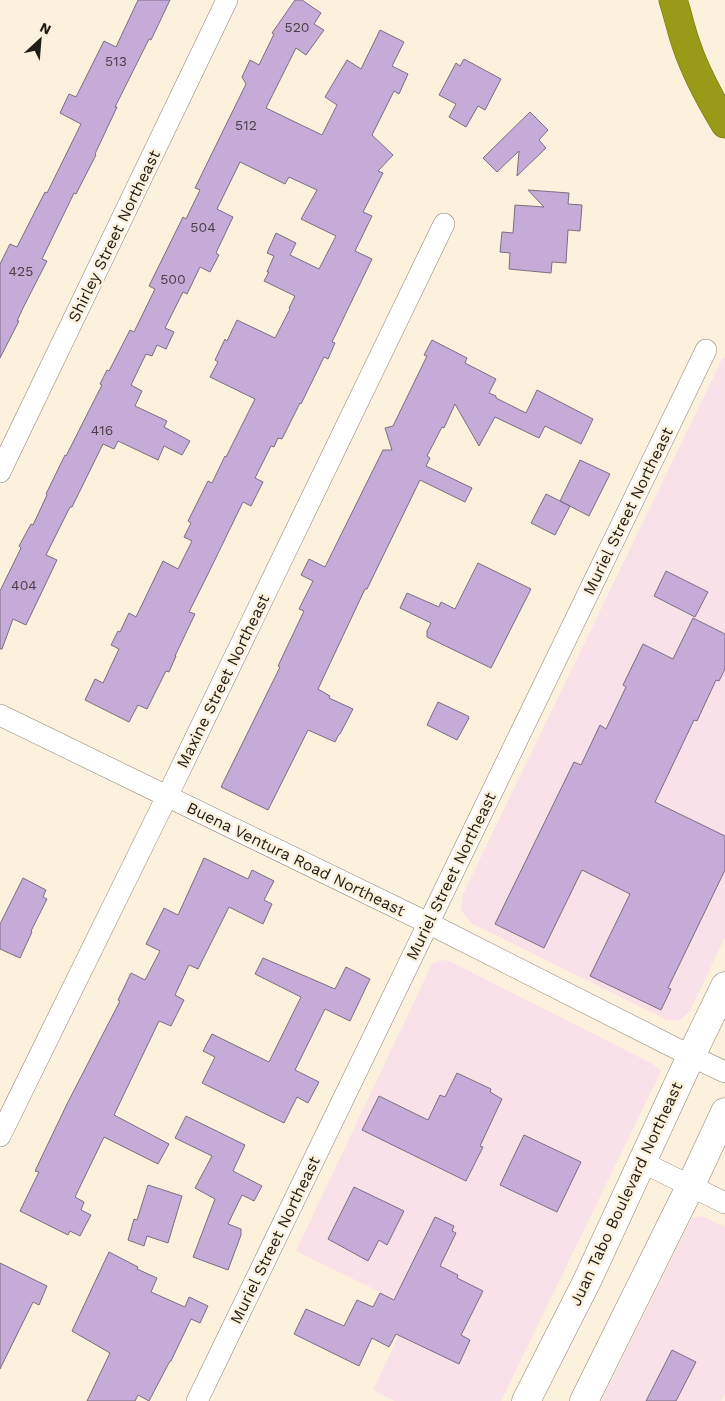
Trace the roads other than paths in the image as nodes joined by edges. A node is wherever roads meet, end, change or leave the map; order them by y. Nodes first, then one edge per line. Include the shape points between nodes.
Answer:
1 (227, 0) edge
2 (673, 0) edge
3 (723, 118) edge
4 (725, 145) edge
5 (444, 224) dead end
6 (706, 350) dead end
7 (0, 472) edge
8 (0, 715) edge
9 (167, 796) junction
10 (428, 923) junction
11 (725, 986) edge
12 (690, 1056) junction
13 (725, 1072) edge
14 (725, 1112) edge
15 (0, 1136) edge
16 (642, 1162) junction
17 (690, 1187) junction
18 (725, 1203) edge
19 (197, 1401) edge
20 (526, 1401) edge
21 (584, 1401) edge

1 - 7 street, Shirley Street Northeast
2 - 3 highway via 686,46
3 - 4 highway via 718,130
5 - 9 street, Maxine Street Northeast
6 - 10 street, Muriel Street Northeast
8 - 9 street, Buena Ventura Road Northeast
9 - 10 street, Buena Ventura Road Northeast
9 - 15 street, Maxine Street Northeast
10 - 12 street, Buena Ventura Road Northeast
10 - 19 street, Muriel Street Northeast
11 - 12 main road, Juan Tabo Boulevard Northeast
12 - 13 street, Buena Ventura Road Northeast
12 - 16 main road, Juan Tabo Boulevard Northeast
14 - 17 main road
16 - 17 street
16 - 20 main road, Juan Tabo Boulevard Northeast
17 - 18 street
17 - 21 main road

